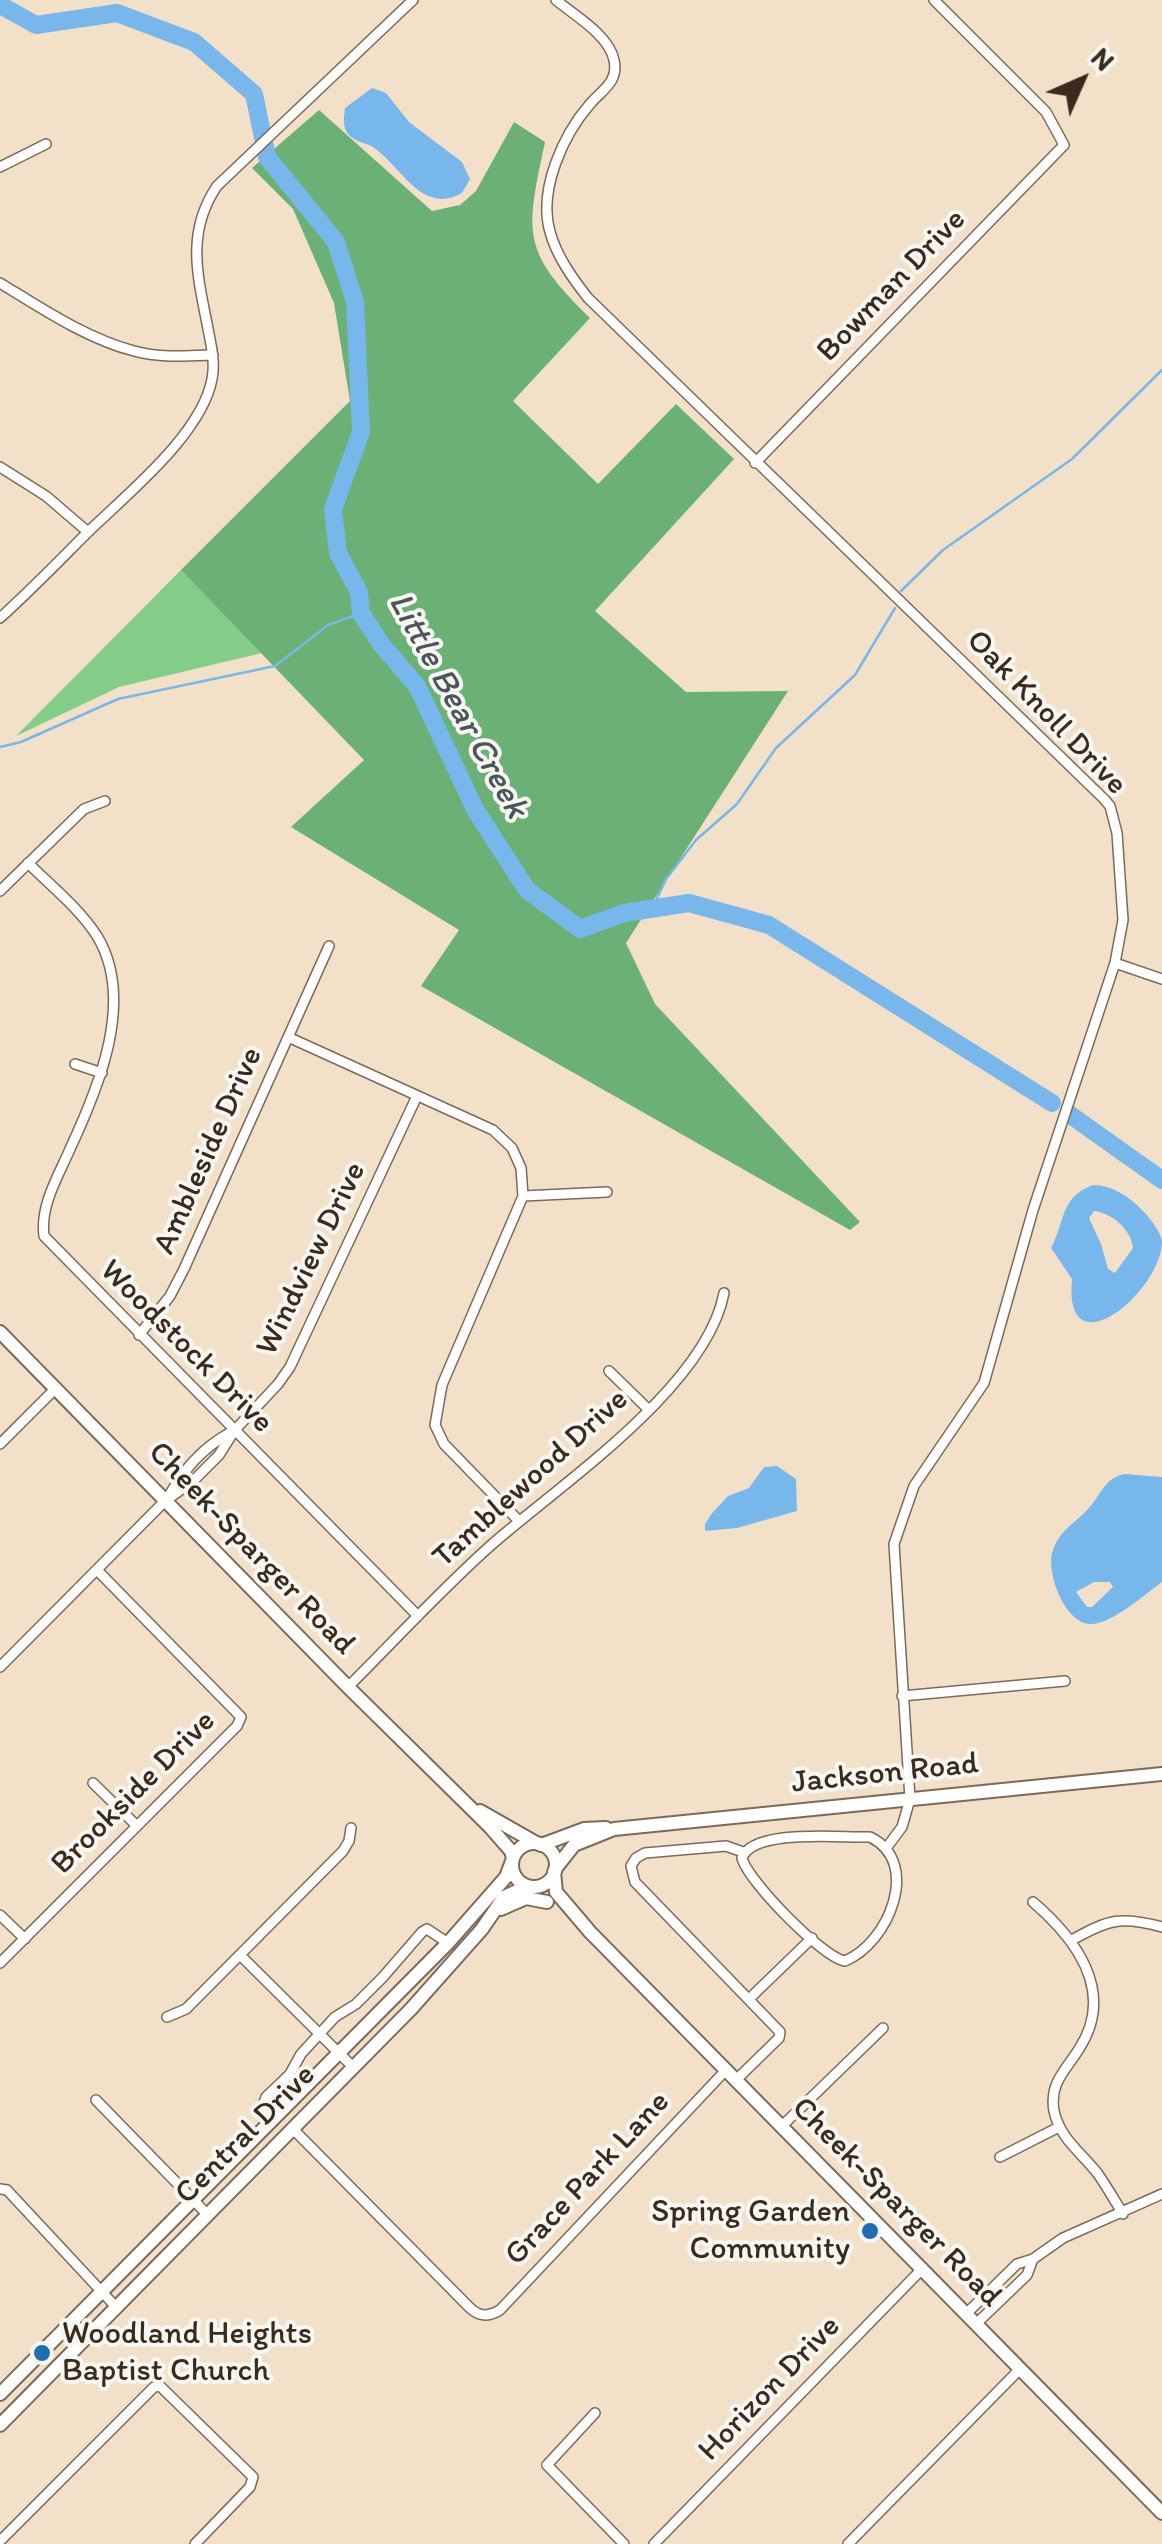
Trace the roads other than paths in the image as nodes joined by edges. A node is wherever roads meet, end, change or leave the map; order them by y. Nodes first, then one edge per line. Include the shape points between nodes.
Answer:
1 (412, 0) edge
2 (556, 0) edge
3 (934, 0) edge
4 (46, 144) dead end
5 (0, 167) edge
6 (0, 283) edge
7 (213, 355) junction
8 (755, 463) junction
9 (0, 466) edge
10 (88, 532) junction
11 (0, 618) edge
12 (105, 801) dead end
13 (28, 863) junction
14 (0, 892) edge
15 (329, 946) dead end
16 (1115, 962) junction
17 (1162, 979) edge
18 (288, 1036) junction
19 (75, 1064) dead end
20 (102, 1073) junction
21 (417, 1096) junction
22 (607, 1192) dead end
23 (524, 1196) junction
24 (724, 1292) dead end
25 (0, 1332) edge
26 (139, 1335) junction
27 (610, 1371) dead end
28 (56, 1388) junction
29 (648, 1409) junction
30 (234, 1431) junction
31 (0, 1444) edge
32 (165, 1501) junction
33 (520, 1521) junction
34 (98, 1570) junction
35 (418, 1616) junction
36 (0, 1667) edge
37 (1065, 1681) dead end
38 (348, 1687) junction
39 (902, 1696) junction
40 (1162, 1774) edge
41 (92, 1783) dead end
42 (910, 1799) junction
43 (464, 1803) junction
44 (137, 1826) junction
45 (350, 1828) dead end
46 (614, 1829) junction
47 (540, 1844) junction
48 (887, 1847) junction
49 (743, 1852) junction
50 (512, 1860) junction
51 (555, 1870) junction
52 (528, 1886) junction
53 (548, 1902) junction
54 (1033, 1902) dead end
55 (0, 1915) edge
56 (1162, 1927) edge
57 (482, 1929) junction
58 (590, 1932) junction
59 (25, 1938) junction
60 (812, 1938) junction
61 (1072, 1940) junction
62 (448, 1943) junction
63 (240, 1955) junction
64 (0, 1963) edge
65 (749, 2000) junction
66 (167, 2017) dead end
67 (883, 2028) dead end
68 (320, 2034) junction
69 (339, 2053) junction
70 (353, 2067) junction
71 (731, 2075) junction
72 (96, 2100) dead end
73 (274, 2118) junction
74 (782, 2126) junction
75 (1059, 2127) junction
76 (292, 2128) junction
77 (1000, 2157) dead end
78 (0, 2189) edge
79 (1162, 2194) edge
80 (192, 2199) junction
81 (206, 2213) junction
82 (1123, 2214) junction
83 (923, 2268) junction
84 (101, 2291) junction
85 (116, 2307) junction
86 (972, 2318) junction
87 (1021, 2368) junction
88 (0, 2394) edge
89 (595, 2413) dead end
90 (0, 2425) edge
91 (1159, 2505) edge
92 (0, 2541) edge
93 (195, 2544) edge
94 (624, 2544) edge
95 (654, 2544) edge
96 (848, 2544) edge

1 - 7 street via 253,148 201,212 198,274
2 - 8 street, Oak Knoll Drive via 601,38 612,52 615,74 560,153 548,199 549,231 588,298
3 - 8 street, Bowman Drive via 1046,112 1064,145
4 - 5 street
6 - 7 street via 119,346 155,355
7 - 10 street via 208,396 192,422
8 - 16 street, Oak Knoll Drive via 1110,806 1123,920
9 - 10 street
10 - 11 street
12 - 13 street via 84,809
13 - 14 street
13 - 20 street, Woodstock Drive via 96,935 104,953 113,997
15 - 18 street, Ambleside Drive
16 - 17 street
16 - 39 street, Oak Knoll Drive via 984,1383 914,1486 898,1523
18 - 21 street
18 - 26 street, Ambleside Drive via 177,1282
19 - 20 street
20 - 26 street, Woodstock Drive via 45,1210 44,1236
21 - 23 street via 506,1141 521,1168
21 - 30 street, Windview Drive via 304,1342 278,1384
22 - 23 street
23 - 33 street via 442,1385 435,1425 444,1444
24 - 29 street, Tamblewood Drive via 703,1340
25 - 28 main road, Cheek-Sparger Road
26 - 30 street, Woodstock Drive
27 - 29 street
28 - 31 street
28 - 32 main road, Cheek-Sparger Road
29 - 33 street, Tamblewood Drive
30 - 32 street, Windview Drive via 220,1456
30 - 32 street, Windview Drive via 184,1469
30 - 35 street, Woodstock Drive
32 - 34 street
32 - 38 main road, Cheek-Sparger Road
33 - 35 street, Tamblewood Drive
34 - 36 street
34 - 44 street, Brookside Drive via 241,1717
35 - 38 street, Tamblewood Drive
37 - 39 street
38 - 43 main road, Cheek-Sparger Road
39 - 42 street, Oak Knoll Drive
40 - 42 main road, Jackson Road
41 - 44 street
42 - 46 main road, Jackson Road
42 - 48 street
43 - 47 main road, Cheek-Sparger Road
43 - 50 main road, Cheek-Sparger Road via 502,1840
44 - 59 street, Brookside Drive
45 - 63 street via 343,1851
46 - 47 main road, Jackson Road via 584,1828
46 - 51 main road, Jackson Road via 574,1845
47 - 50 main road via 525,1845
47 - 51 main road via 551,1852
48 - 49 street via 870,1837 770,1839
48 - 60 street via 897,1883 878,1931 846,1961 832,1958
49 - 60 street via 749,1875
49 - 65 street via 726,1846 645,1853 630,1871
50 - 52 main road via 517,1878
50 - 62 main road, Central Drive via 498,1888
51 - 52 main road via 547,1882
51 - 58 main road, Cheek-Sparger Road via 556,1892
52 - 53 main road, Cheek-Sparger Road
52 - 57 main road, Central Drive via 504,1897
53 - 57 main road via 513,1902
53 - 58 main road, Cheek-Sparger Road
54 - 61 street
55 - 59 street
56 - 61 street via 1120,1918
57 - 70 main road, Central Drive
58 - 71 main road, Cheek-Sparger Road
59 - 64 street, Brookside Drive
60 - 65 street
61 - 75 street via 1092,1980 1094,2004 1090,2028 1052,2091
62 - 68 street via 435,1932 422,1932
62 - 69 main road, Central Drive
63 - 66 street via 186,2009
63 - 68 street
65 - 71 street, Grace Park Lane via 780,2034
67 - 74 street
68 - 69 street
68 - 73 street via 266,2096 263,2105
69 - 70 street
69 - 73 main road, Central Drive
70 - 76 main road, Central Drive
71 - 74 main road, Cheek-Sparger Road
71 - 76 street, Grace Park Lane via 500,2310 483,2316
72 - 80 street
73 - 80 main road, Central Drive
74 - 83 main road, Cheek-Sparger Road
75 - 77 street
75 - 82 street
76 - 81 main road, Central Drive
78 - 84 street
79 - 82 street
80 - 81 street
80 - 84 main road, Central Drive
81 - 85 main road, Central Drive
82 - 86 street via 1017,2264
83 - 86 main road, Cheek-Sparger Road
83 - 95 street, Horizon Drive
84 - 85 street
84 - 88 main road, Central Drive
85 - 90 main road, Central Drive
86 - 87 main road, Cheek-Sparger Road
87 - 91 main road, Cheek-Sparger Road
87 - 96 street
89 - 94 street via 547,2465
92 - 93 street via 160,2386 253,2477

